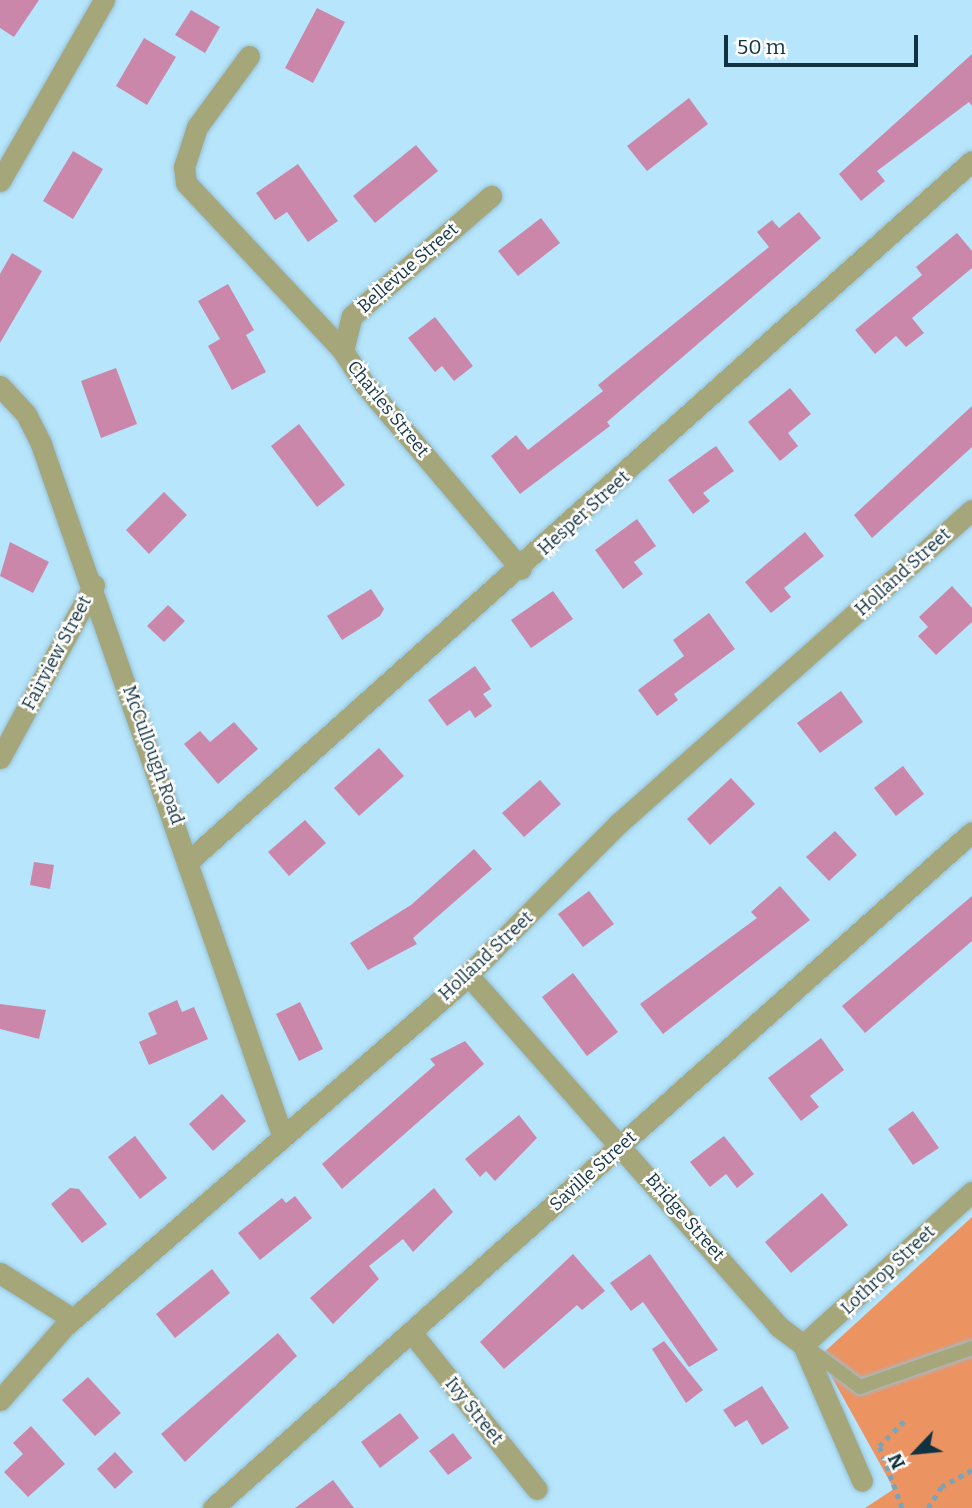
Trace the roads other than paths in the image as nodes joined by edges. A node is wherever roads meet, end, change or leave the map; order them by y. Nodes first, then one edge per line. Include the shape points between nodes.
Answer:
1 (104, 0) edge
2 (249, 56) dead end
3 (972, 161) edge
4 (0, 181) edge
5 (491, 196) dead end
6 (343, 351) junction
7 (0, 386) edge
8 (972, 510) edge
9 (521, 569) junction
10 (94, 585) junction
11 (0, 758) edge
12 (972, 832) edge
13 (191, 859) junction
14 (468, 975) junction
15 (282, 1135) junction
16 (622, 1144) junction
17 (972, 1192) edge
18 (0, 1273) edge
19 (73, 1319) junction
20 (411, 1332) junction
21 (803, 1345) junction
22 (972, 1348) edge
23 (0, 1400) edge
24 (862, 1481) dead end
25 (537, 1489) dead end
26 (213, 1508) edge

1 - 4 street
2 - 6 street, Charles Street via 197,127 184,167 186,183
3 - 9 street, Hesper Street
5 - 6 street, Bellevue Street via 352,316
6 - 9 street, Charles Street via 365,385
7 - 10 street, McCullough Road via 26,414 41,444
8 - 14 street, Holland Street via 618,824
9 - 13 street, Hesper Street
10 - 11 street, Fairview Street
10 - 13 street, McCullough Road
12 - 16 street, Saville Street
13 - 15 street, McCullough Road via 234,1009
14 - 15 street, Holland Street
14 - 16 street, Bridge Street
15 - 19 street, Holland Street
16 - 20 street, Saville Street
16 - 21 street, Bridge Street via 778,1326
17 - 21 street, Lothrop Street
18 - 19 street
19 - 23 street, Holland Street
20 - 25 street, Ivy Street
20 - 26 street, Saville Street
21 - 22 lane via 860,1387
21 - 24 street, Bridge Street

